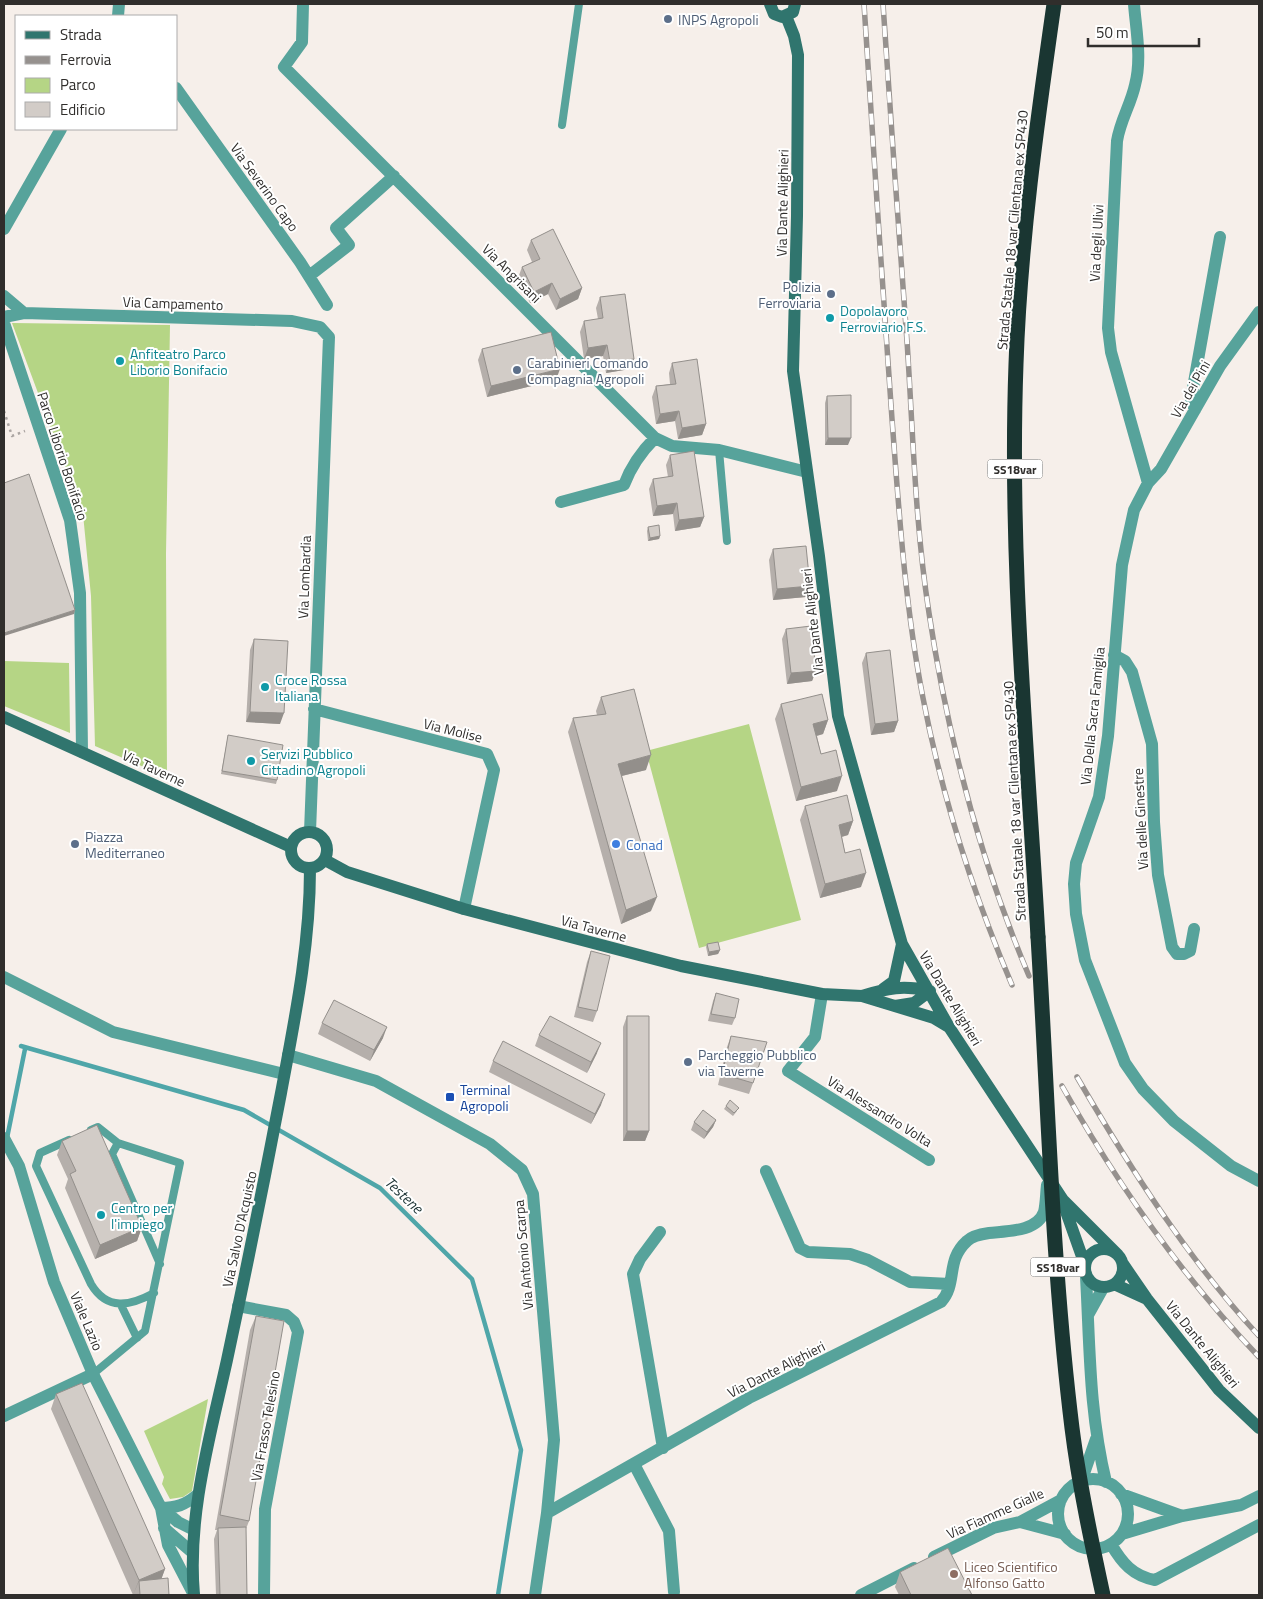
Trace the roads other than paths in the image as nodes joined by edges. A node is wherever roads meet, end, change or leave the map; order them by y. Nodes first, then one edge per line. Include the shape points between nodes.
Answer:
1 (303, 4) edge
2 (579, 4) edge
3 (770, 4) edge
4 (795, 4) edge
5 (1054, 4) edge
6 (1134, 4) edge
7 (786, 16) junction
8 (178, 91) edge
9 (562, 125) dead end
10 (60, 130) edge
11 (394, 176) junction
12 (4, 229) edge
13 (1220, 237) dead end
14 (309, 276) junction
15 (4, 296) edge
16 (326, 305) dead end
17 (1259, 312) edge
18 (24, 313) junction
19 (4, 317) edge
20 (4, 323) edge
21 (320, 327) joint
22 (1195, 410) junction
23 (655, 438) junction
24 (719, 450) junction
25 (807, 472) junction
26 (1148, 483) junction
27 (561, 502) dead end
28 (727, 541) dead end
29 (1114, 655) junction
30 (314, 709) junction
31 (4, 717) edge
32 (82, 752) junction
33 (310, 832) junction
34 (291, 847) junction
35 (325, 860) junction
36 (310, 869) junction
37 (464, 910) junction
38 (1194, 929) dead end
39 (902, 944) junction
40 (4, 977) edge
41 (883, 989) junction
42 (930, 991) junction
43 (822, 994) junction
44 (862, 996) junction
45 (893, 1006) junction
46 (949, 1027) junction
47 (288, 1055) junction
48 (284, 1077) junction
49 (4, 1138) edge
50 (118, 1143) junction
51 (929, 1160) dead end
52 (766, 1171) dead end
53 (1048, 1177) junction
54 (1259, 1181) edge
55 (1063, 1200) junction
56 (660, 1232) dead end
57 (1120, 1259) junction
58 (160, 1264) junction
59 (1085, 1271) junction
60 (950, 1284) junction
61 (1109, 1286) junction
62 (154, 1293) junction
63 (1147, 1299) junction
64 (121, 1305) junction
65 (238, 1306) junction
66 (1088, 1315) junction
67 (137, 1338) junction
68 (93, 1374) junction
69 (4, 1416) edge
70 (1259, 1428) edge
71 (1096, 1439) junction
72 (663, 1448) junction
73 (634, 1464) junction
74 (1081, 1482) junction
75 (1106, 1482) junction
76 (1122, 1494) junction
77 (197, 1495) junction
78 (1259, 1496) edge
79 (1062, 1500) junction
80 (161, 1508) junction
81 (547, 1513) junction
82 (1182, 1516) junction
83 (1020, 1522) junction
84 (1259, 1525) edge
85 (164, 1528) junction
86 (194, 1530) junction
87 (1065, 1534) junction
88 (1122, 1534) junction
89 (1111, 1544) junction
90 (193, 1553) junction
91 (674, 1592) dead end
92 (194, 1595) edge
93 (264, 1595) edge
94 (535, 1595) edge
95 (861, 1595) edge
96 (1103, 1595) edge

1 - 11 street, Via Angrisani via 302,42 284,67
2 - 9 lane
3 - 7 street via 774,14
4 - 7 street via 793,12
5 - 96 highway, Strada Statale 18 var Cilentana ex SP430 / SS18var, bridge via 1020,292 1015,416 1021,648 1059,1284 1071,1418
6 - 26 street, Via degli Ulivi via 1138,66 1135,86 1119,126 1117,141 1108,328
7 - 25 street, Via Dante Alighieri via 798,55 793,370
8 - 14 street, Via Severino Capo
10 - 12 street
11 - 14 street via 336,228 349,245
11 - 23 street, Via Angrisani
13 - 22 street via 1191,399
14 - 16 street, Via Severino Capo
15 - 18 street
17 - 22 street, Via dei Pini via 1220,366
18 - 19 street, Via Campamento
18 - 21 street, Via Campamento via 292,321
20 - 32 street, Parco Liborio Bonifacio via 70,520 79,584
21 - 30 street, Via Lombardia via 330,337 330,360
22 - 26 street, Via dei Pini via 1161,469
23 - 24 street, Via Angrisani via 672,446
23 - 27 street via 634,463 624,485
24 - 25 street, Via Angrisani
24 - 28 lane
25 - 39 street, Via Dante Alighieri via 838,716
26 - 29 street, Via Della Sacra Famiglia via 1134,510 1126,546
29 - 38 street, Via delle Ginestre via 1124,661 1132,672 1152,744 1158,875 1172,947 1177,954 1190,950
29 - 54 street, Via Della Sacra Famiglia via 1108,736 1099,797 1076,863 1074,884 1085,960 1125,1063 1143,1089 1174,1121 1231,1166
30 - 33 street, Via Lombardia
30 - 37 street, Via Molise via 487,754 494,770
31 - 32 street, Via Taverne
32 - 34 street, Via Taverne
33 - 34 street via 300,835
33 - 35 street via 324,840 328,850
34 - 36 street via 295,862
35 - 36 street
35 - 37 street, Via Taverne via 347,872
36 - 47 street, Via Salvo D'Acquisto via 310,909 303,974
37 - 43 street, Via Taverne via 681,966
39 - 41 street via 894,981
39 - 42 street, Via Dante Alighieri
40 - 48 street via 113,1032
41 - 42 street, Via Taverne via 910,986
41 - 44 street, Via Taverne
42 - 45 street via 914,1003
42 - 46 street, Via Dante Alighieri
43 - 44 street, Via Taverne
43 - 51 street, Via Alessandro Volta via 816,1037 788,1071
44 - 45 street, Via Taverne
45 - 46 street, Via Taverne via 934,1018
46 - 53 street, Via Dante Alighieri
47 - 48 street, Via Salvo D'Acquisto
47 - 81 street, Via Antonio Scarpa via 376,1081 490,1144 522,1170 534,1194 551,1395 554,1440
48 - 65 street, Via Salvo D'Acquisto
49 - 68 street, Viale Lazio via 19,1166 54,1282
50 - 58 lane via 112,1154
50 - 58 lane via 180,1163
50 - 64 lane via 98,1127 40,1153 36,1166 98,1296
52 - 60 street via 800,1248 808,1252 850,1254 910,1282
53 - 55 street, Via Dante Alighieri
53 - 60 street, Via Dante Alighieri via 1044,1212 1038,1222 1016,1230 970,1238 958,1249 951,1268
55 - 57 street, Via Dante Alighieri
55 - 59 street
56 - 72 street via 633,1274
57 - 59 street via 1113,1251 1101,1249 1090,1254
57 - 61 street via 1122,1276
57 - 63 street, Via Dante Alighieri
58 - 62 lane
59 - 61 street via 1093,1284
59 - 66 street
60 - 72 street, Via Dante Alighieri via 949,1293 941,1302 749,1398
61 - 63 street
61 - 66 street
62 - 64 lane via 134,1303
62 - 67 lane via 145,1331
63 - 70 street, Via Dante Alighieri via 1219,1390
64 - 67 lane
65 - 77 street, Via Salvo D'Acquisto
65 - 93 street, Via Frasso Telesino via 286,1316 294,1322 298,1332 265,1509
66 - 71 street via 1089,1373
67 - 68 lane
68 - 69 street
68 - 80 street, Viale Lazio
71 - 74 street
71 - 75 street
72 - 73 street, Via Dante Alighieri
73 - 81 street
73 - 91 street via 669,1532
74 - 75 street
74 - 79 street via 1073,1486
75 - 76 street
76 - 82 street
76 - 88 street via 1128,1514
77 - 80 street via 176,1508
77 - 86 street, Via Salvo D'Acquisto
78 - 82 street via 1241,1505
79 - 83 street, Via Fiamme Gialle
79 - 87 street via 1058,1512
80 - 85 street, Viale Lazio
80 - 86 street, Viale Lazio
81 - 94 street, Via Antonio Scarpa
82 - 88 street
83 - 87 street
83 - 95 street, Via Fiamme Gialle via 993,1528
84 - 89 street via 1154,1580 1141,1577 1121,1562
85 - 90 street
85 - 92 street, Viale Lazio via 168,1545
86 - 90 street, Via Salvo D'Acquisto
87 - 89 street via 1076,1544 1091,1549
88 - 89 street
90 - 92 street, Via Salvo D'Acquisto

